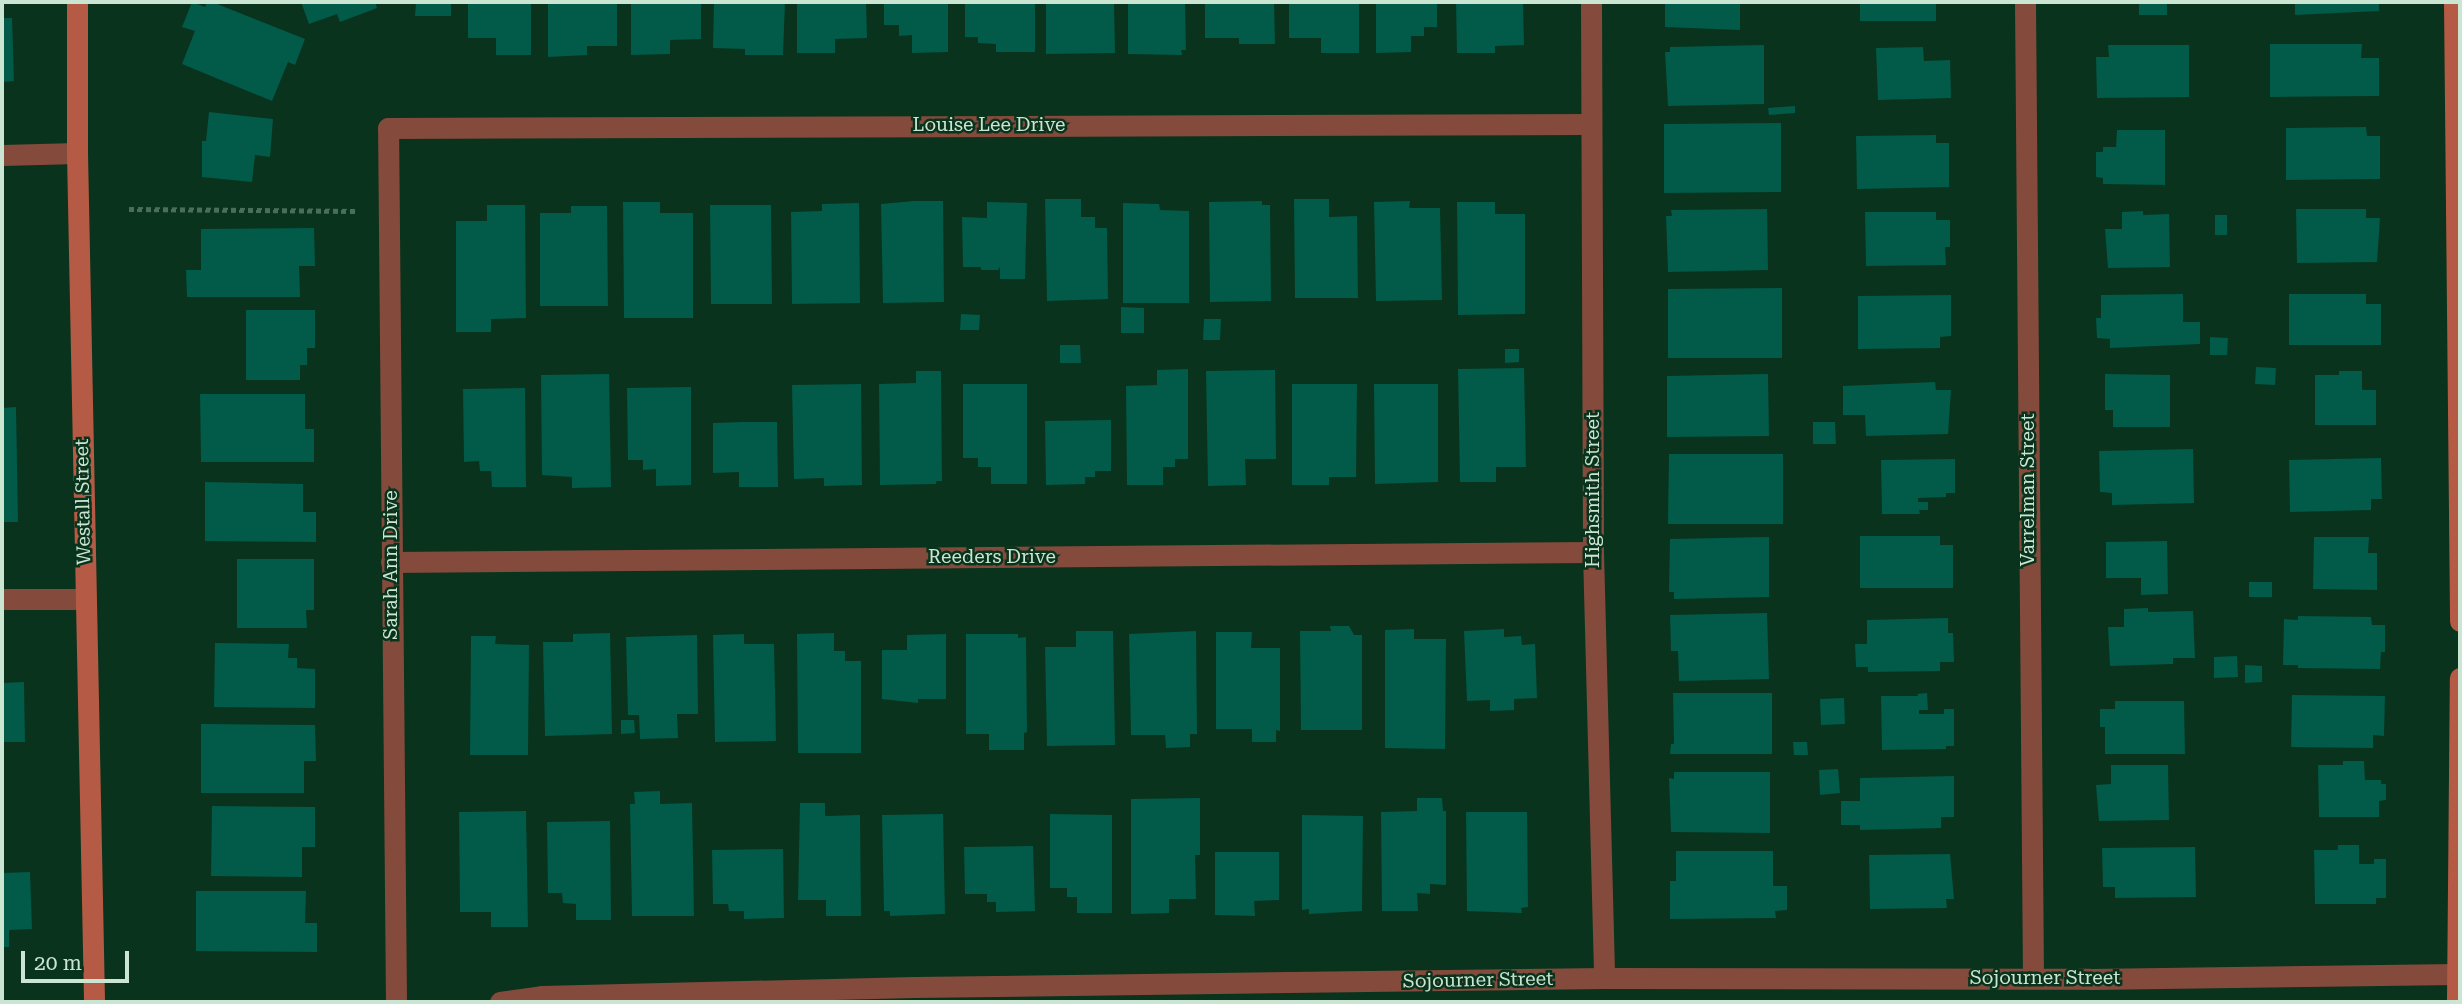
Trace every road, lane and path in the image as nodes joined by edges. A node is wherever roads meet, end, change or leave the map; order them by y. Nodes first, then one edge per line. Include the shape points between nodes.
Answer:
1 (77, 2) edge
2 (1591, 2) edge
3 (2025, 2) edge
4 (2454, 2) edge
5 (1590, 124) junction
6 (387, 128) joint
7 (77, 153) junction
8 (2, 155) edge
9 (129, 209) dead end
10 (356, 211) dead end
11 (1593, 552) junction
12 (391, 562) junction
13 (2, 599) edge
14 (85, 599) junction
15 (2460, 621) edge
16 (2460, 678) edge
17 (2456, 974) junction
18 (1604, 978) junction
19 (2033, 978) junction
20 (94, 1002) edge
21 (396, 1002) edge
22 (500, 1002) edge
23 (2457, 1002) edge

1 - 7 street, Westall Street
2 - 5 street, Highsmith Street
3 - 19 street, Varrelman Street
4 - 15 street
5 - 6 street, Louise Lee Drive
5 - 11 street, Highsmith Street
6 - 12 street, Sarah Ann Drive
7 - 8 street
7 - 14 street, Westall Street
9 - 10 path
11 - 12 street, Reeders Drive
11 - 18 street, Highsmith Street
12 - 21 street, Sarah Ann Drive
13 - 14 street
14 - 20 street, Westall Street
16 - 17 street
17 - 19 street, Sojourner Street
17 - 23 street
18 - 19 street, Sojourner Street
18 - 22 street, Sojourner Street via 900,987 542,996

